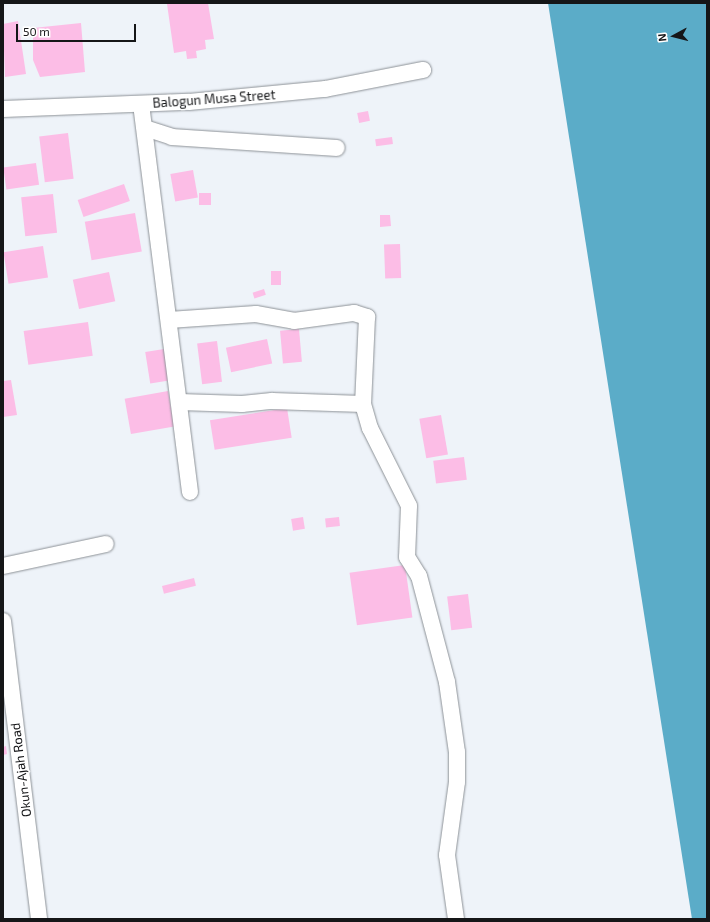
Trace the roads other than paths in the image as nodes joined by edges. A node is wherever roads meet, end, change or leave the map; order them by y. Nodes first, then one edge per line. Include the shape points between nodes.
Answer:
1 (423, 70) dead end
2 (141, 104) junction
3 (3, 109) edge
4 (144, 128) junction
5 (337, 148) dead end
6 (169, 320) junction
7 (179, 402) junction
8 (363, 404) junction
9 (190, 492) dead end
10 (106, 544) dead end
11 (3, 566) edge
12 (3, 621) edge
13 (39, 919) edge
14 (456, 919) edge

1 - 2 street, Balogun Musa Street via 325,89
2 - 3 street, Balogun Musa Street
2 - 4 street
4 - 5 street via 172,137
4 - 6 street
6 - 7 street
6 - 8 street via 256,314 294,321 354,313 367,317
7 - 8 street via 242,404 272,401
7 - 9 street
8 - 14 street via 370,428 409,506 407,557 419,576 447,682 457,752 457,782 447,855
10 - 11 street
12 - 13 street, Okun-Ajah Road

